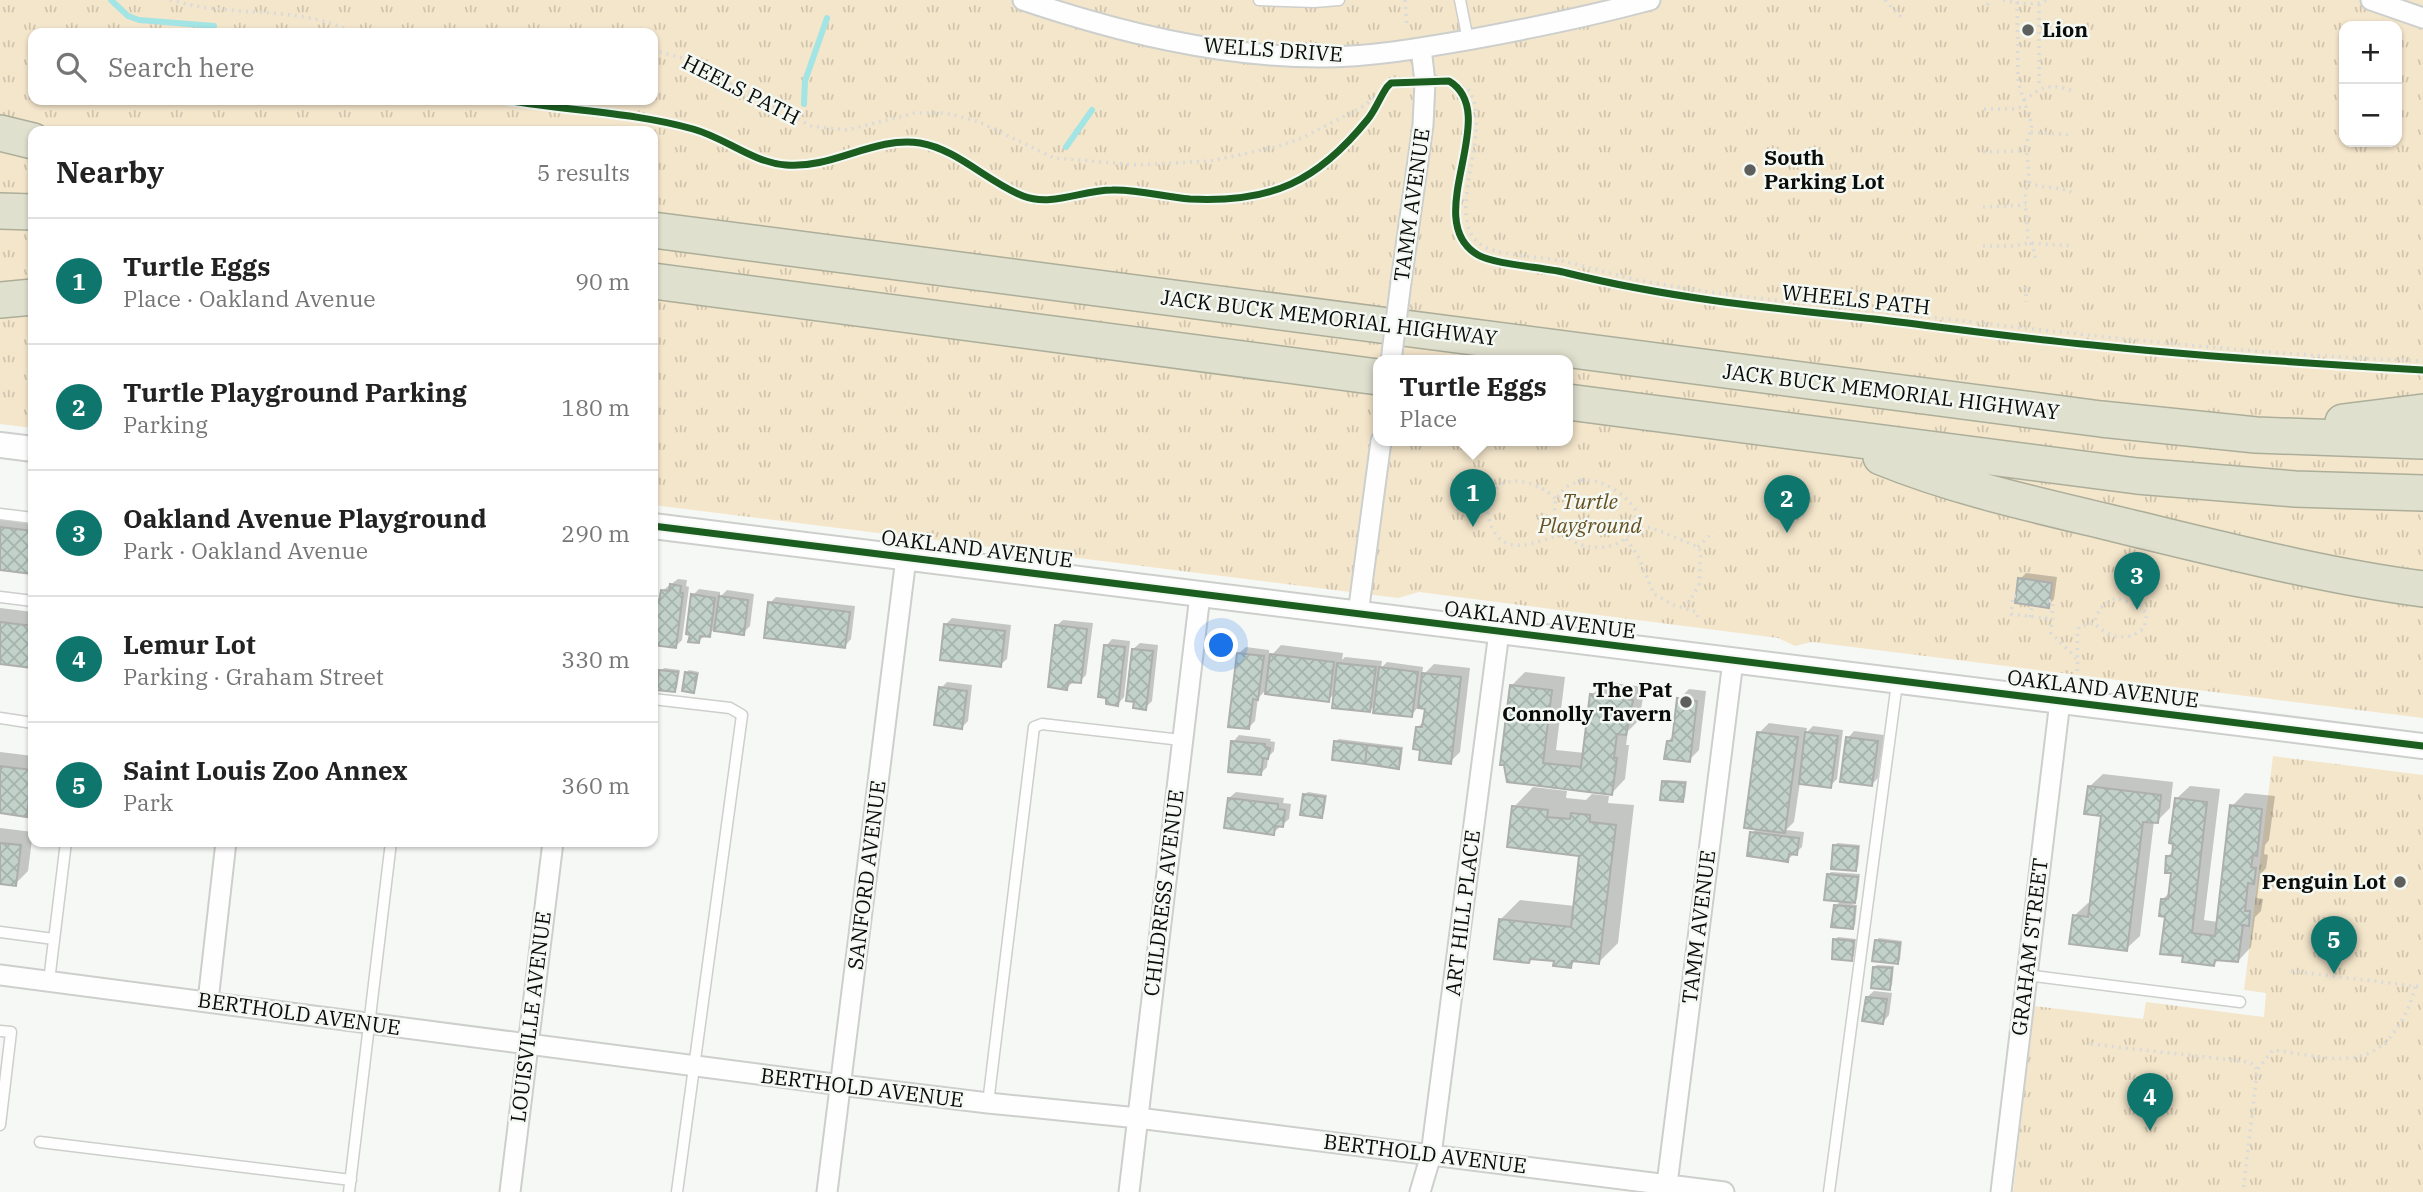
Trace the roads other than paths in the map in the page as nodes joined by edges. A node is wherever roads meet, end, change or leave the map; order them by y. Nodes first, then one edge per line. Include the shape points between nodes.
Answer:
1 (1023, 0) edge
2 (1259, 0) edge
3 (1339, 0) edge
4 (1460, 0) edge
5 (1650, 0) edge
6 (2371, 0) edge
7 (2423, 19) edge
8 (1468, 40) junction
9 (1421, 48) junction
10 (0, 133) edge
11 (28, 140) edge
12 (0, 155) edge
13 (28, 157) edge
14 (0, 211) edge
15 (28, 212) edge
16 (658, 231) edge
17 (658, 283) edge
18 (28, 297) edge
19 (0, 300) edge
20 (1392, 355) edge
21 (1373, 376) edge
22 (1573, 403) edge
23 (2423, 412) edge
24 (2256, 435) junction
25 (1829, 436) junction
26 (2423, 441) edge
27 (0, 445) edge
28 (1380, 446) edge
29 (28, 448) edge
30 (2423, 493) edge
31 (0, 514) edge
32 (28, 517) edge
33 (658, 527) edge
34 (906, 558) junction
35 (2423, 589) edge
36 (1200, 595) junction
37 (0, 597) edge
38 (28, 600) edge
39 (1358, 614) junction
40 (1499, 632) junction
41 (1732, 662) junction
42 (1897, 681) junction
43 (658, 700) edge
44 (2060, 701) junction
45 (0, 719) edge
46 (28, 722) edge
47 (1181, 740) junction
48 (2423, 746) edge
49 (65, 847) edge
50 (225, 847) edge
51 (390, 847) edge
52 (552, 847) edge
53 (0, 932) edge
54 (54, 939) junction
55 (0, 975) edge
56 (2026, 975) junction
57 (49, 981) junction
58 (208, 1001) junction
59 (2240, 1002) dead end
60 (369, 1023) junction
61 (0, 1031) edge
62 (527, 1045) junction
63 (695, 1066) junction
64 (841, 1085) junction
65 (988, 1104) junction
66 (1138, 1118) junction
67 (0, 1125) edge
68 (40, 1142) dead end
69 (1431, 1155) junction
70 (351, 1180) junction
71 (1666, 1189) edge
72 (349, 1192) edge
73 (510, 1192) edge
74 (677, 1192) edge
75 (827, 1192) edge
76 (1129, 1192) edge
77 (1420, 1192) edge
78 (1724, 1192) edge
79 (1829, 1192) edge
80 (2001, 1192) edge

1 - 9 street, WELLS DRIVE via 1138,33 1237,52 1322,57
2 - 3 lane
4 - 8 lane
5 - 8 street, WELLS DRIVE
6 - 7 street
8 - 9 street, WELLS DRIVE
9 - 20 street, TAMM AVENUE, bridge via 1423,125
10 - 11 highway
12 - 13 highway
14 - 15 highway
16 - 24 highway, JACK BUCK MEMORIAL HIGHWAY via 2101,419
17 - 21 highway
18 - 19 highway
22 - 25 highway
23 - 24 highway
24 - 26 highway, JACK BUCK MEMORIAL HIGHWAY
25 - 30 highway via 2203,482
25 - 35 highway via 1947,481 2010,498 2341,576
27 - 29 street
28 - 39 street
31 - 32 lane
33 - 34 street, OAKLAND AVENUE
34 - 36 street, OAKLAND AVENUE
34 - 64 street, SANFORD AVENUE
36 - 39 street, OAKLAND AVENUE
36 - 47 street, CHILDRESS AVENUE
37 - 38 lane
39 - 40 street, OAKLAND AVENUE
40 - 41 street, OAKLAND AVENUE
40 - 69 street, ART HILL PLACE
41 - 42 street, OAKLAND AVENUE
41 - 71 street, TAMM AVENUE
42 - 44 street, OAKLAND AVENUE
42 - 79 lane
43 - 63 lane via 730,708 742,715
44 - 48 street, OAKLAND AVENUE
44 - 56 street, GRAHAM STREET
45 - 46 lane
47 - 65 lane via 1042,724 1034,727
47 - 66 street, CHILDRESS AVENUE
49 - 54 lane
50 - 58 street
51 - 60 lane
52 - 62 street, LOUISVILLE AVENUE
53 - 54 lane
54 - 57 lane
55 - 57 street, BERTHOLD AVENUE
56 - 59 lane
56 - 80 street, GRAHAM STREET
57 - 58 street, BERTHOLD AVENUE
58 - 60 street, BERTHOLD AVENUE
60 - 62 street, BERTHOLD AVENUE
60 - 70 lane
61 - 67 lane via 11,1032
62 - 63 street, BERTHOLD AVENUE
62 - 73 street, LOUISVILLE AVENUE
63 - 64 street, BERTHOLD AVENUE
63 - 74 lane
64 - 65 street, BERTHOLD AVENUE
64 - 75 street, SANFORD AVENUE
65 - 66 street, BERTHOLD AVENUE
66 - 69 street, BERTHOLD AVENUE
66 - 76 street, CHILDRESS AVENUE
68 - 70 lane
69 - 71 street, BERTHOLD AVENUE
69 - 77 street, ART HILL PLACE
70 - 72 lane
71 - 78 street, BERTHOLD AVENUE

